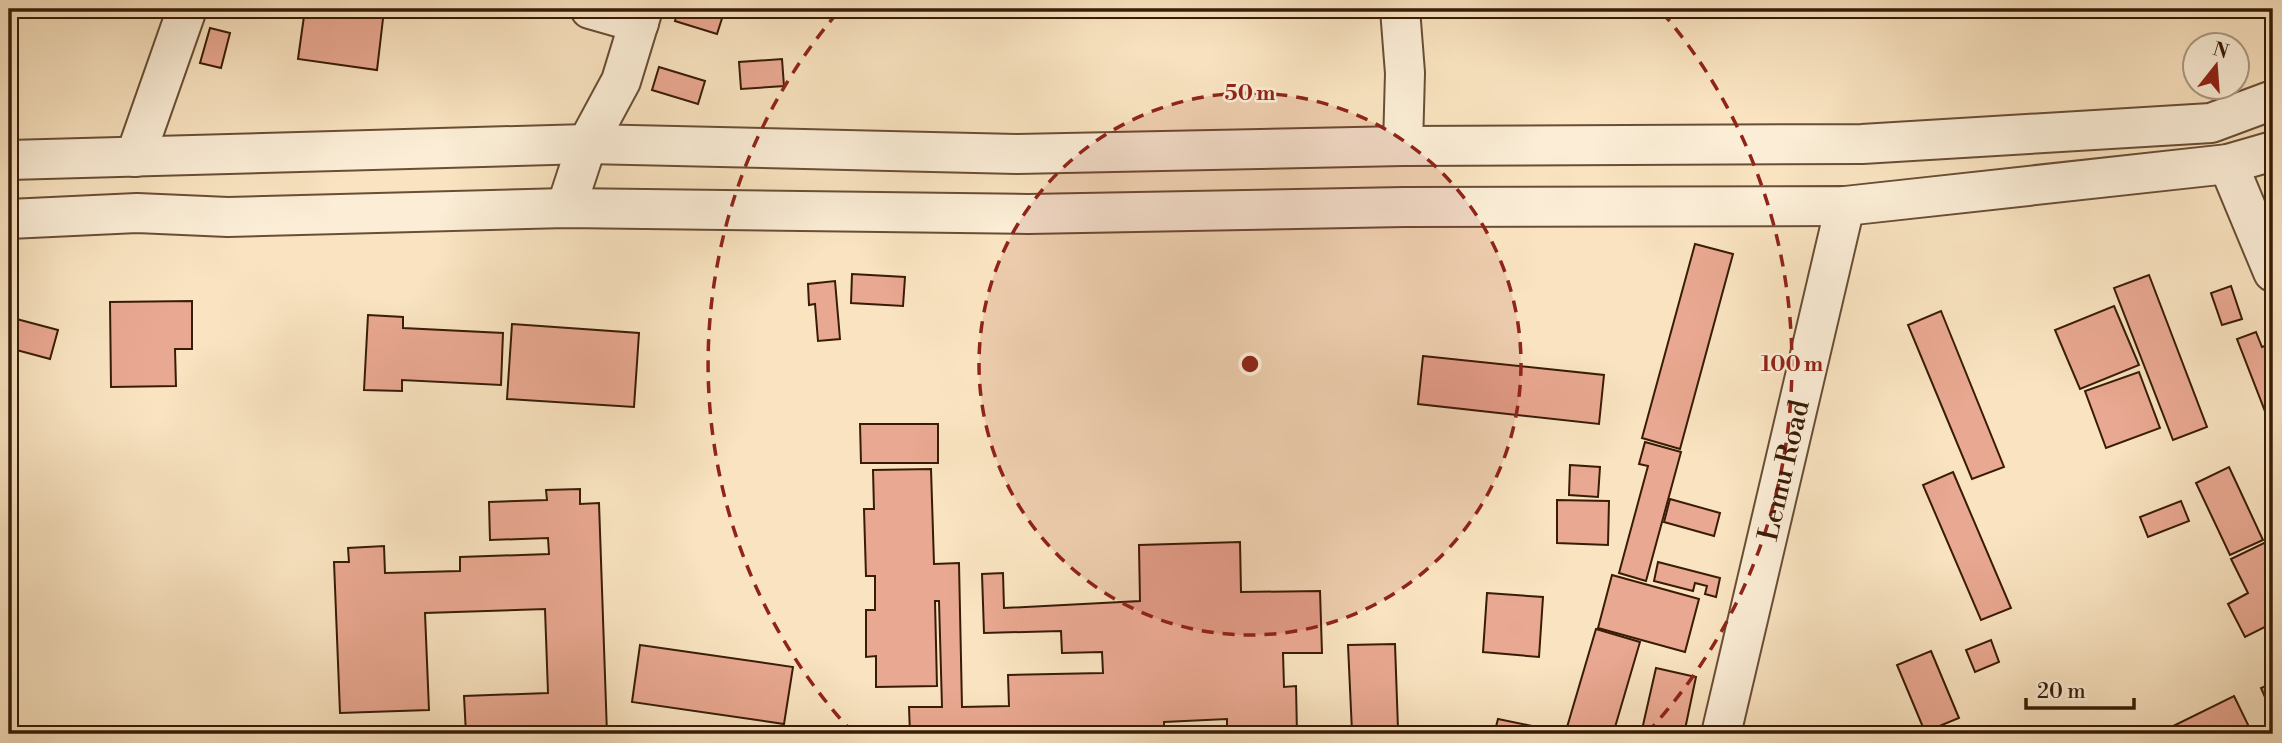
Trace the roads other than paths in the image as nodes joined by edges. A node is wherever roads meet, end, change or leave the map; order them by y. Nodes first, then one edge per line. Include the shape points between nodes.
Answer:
1 (187, 9) edge
2 (590, 9) edge
3 (1399, 9) edge
4 (641, 16) edge
5 (2273, 100) edge
6 (587, 144) junction
7 (1404, 146) junction
8 (2273, 151) edge
9 (135, 157) junction
10 (9, 160) edge
11 (2228, 164) junction
12 (1845, 206) junction
13 (566, 208) junction
14 (9, 219) edge
15 (2273, 272) edge
16 (1721, 734) edge

1 - 9 street
2 - 4 street
3 - 7 street via 1405,73
4 - 6 street via 621,81
5 - 7 street via 2211,123 1863,144
6 - 7 street via 1017,154
6 - 9 street
6 - 13 street
8 - 11 street
9 - 10 street
11 - 12 street
11 - 15 street
12 - 13 street via 1028,214
12 - 16 street, Lemu Road
13 - 14 street

